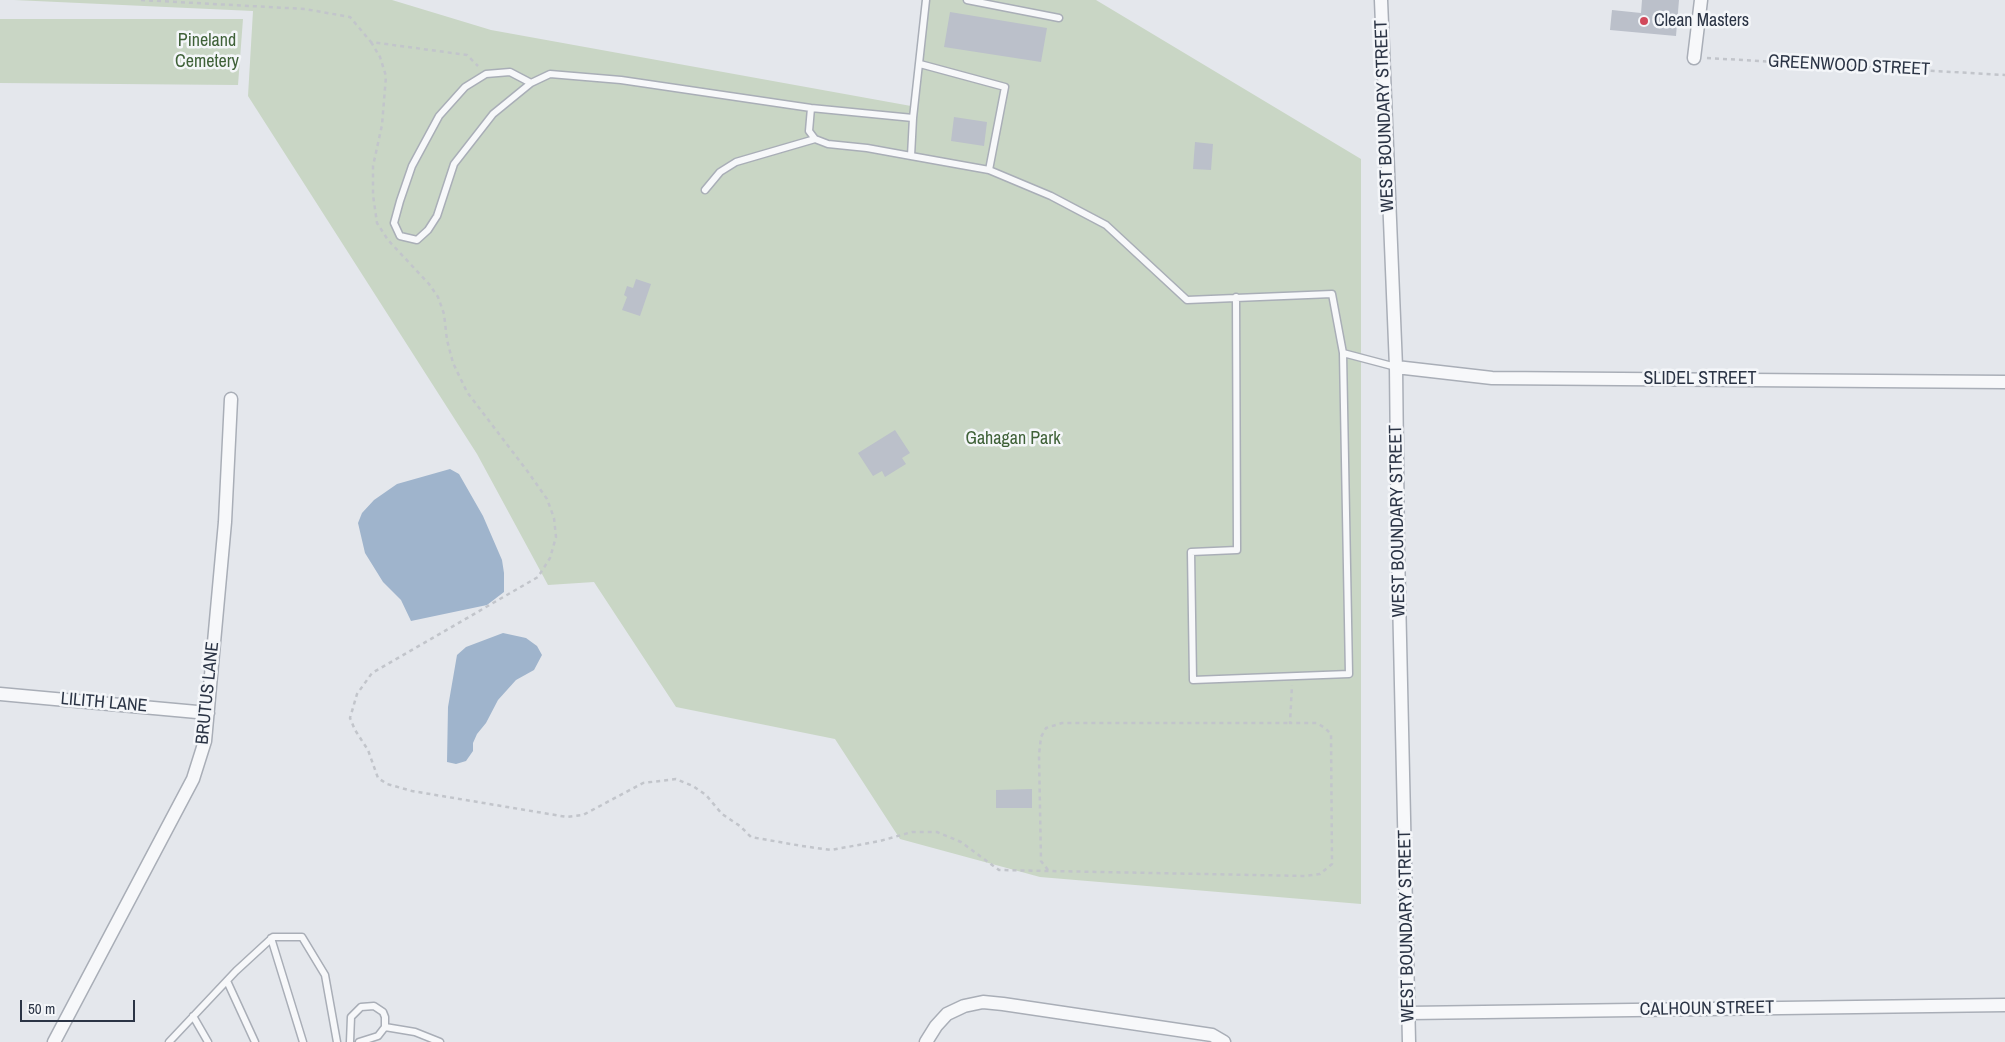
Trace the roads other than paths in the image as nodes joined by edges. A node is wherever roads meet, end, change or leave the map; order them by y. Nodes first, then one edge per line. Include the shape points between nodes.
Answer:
1 (926, 0) edge
2 (967, 0) edge
3 (1381, 0) edge
4 (1701, 0) edge
5 (1059, 18) dead end
6 (1694, 58) road end
7 (920, 64) junction
8 (531, 83) junction
9 (811, 108) junction
10 (913, 118) junction
11 (815, 139) junction
12 (911, 156) junction
13 (990, 170) junction
14 (705, 190) dead end
15 (1236, 297) junction
16 (1343, 353) junction
17 (1396, 367) junction
18 (2005, 382) edge
19 (231, 399) dead end
20 (0, 694) edge
21 (208, 713) junction
22 (271, 938) junction
23 (227, 981) junction
24 (2005, 1005) edge
25 (1409, 1013) junction
26 (193, 1016) junction
27 (385, 1027) junction
28 (54, 1042) edge
29 (169, 1042) edge
30 (208, 1042) edge
31 (255, 1042) edge
32 (303, 1042) edge
33 (337, 1042) edge
34 (350, 1042) edge
35 (359, 1042) edge
36 (440, 1042) edge
37 (926, 1042) edge
38 (1224, 1042) edge
39 (1409, 1042) edge

1 - 7 lane
2 - 5 lane
3 - 17 street, WEST BOUNDARY STREET
4 - 6 street
7 - 10 lane
7 - 13 lane via 1005,86
8 - 8 lane via 493,114 454,164 437,216 428,230 417,240 400,236 394,223 400,201 412,166 439,116 465,87 486,74 510,72
8 - 9 lane via 550,74 612,79
9 - 10 lane
9 - 11 lane via 810,131
10 - 12 lane
11 - 12 lane via 828,144
11 - 14 lane via 736,162 720,172
12 - 13 lane
13 - 15 lane via 1051,196 1106,225 1187,300
15 - 16 lane via 1332,294
15 - 16 lane via 1237,550 1191,552 1193,680 1350,674
16 - 17 lane
17 - 18 street, SLIDEL STREET via 1492,378
17 - 25 street, WEST BOUNDARY STREET
19 - 21 street, BRUTUS LANE
20 - 21 street, LILITH LANE
21 - 28 street, BRUTUS LANE via 205,740 193,779
22 - 23 lane
22 - 32 lane
22 - 33 lane via 302,937 325,975
23 - 26 lane
23 - 31 lane
24 - 25 street, CALHOUN STREET
25 - 39 street, WEST BOUNDARY STREET
26 - 29 lane
26 - 30 lane
27 - 34 lane via 383,1012 374,1006 361,1008 351,1017
27 - 35 lane via 378,1036
27 - 36 lane via 415,1032
37 - 38 street via 947,1014 983,1002 1212,1035

